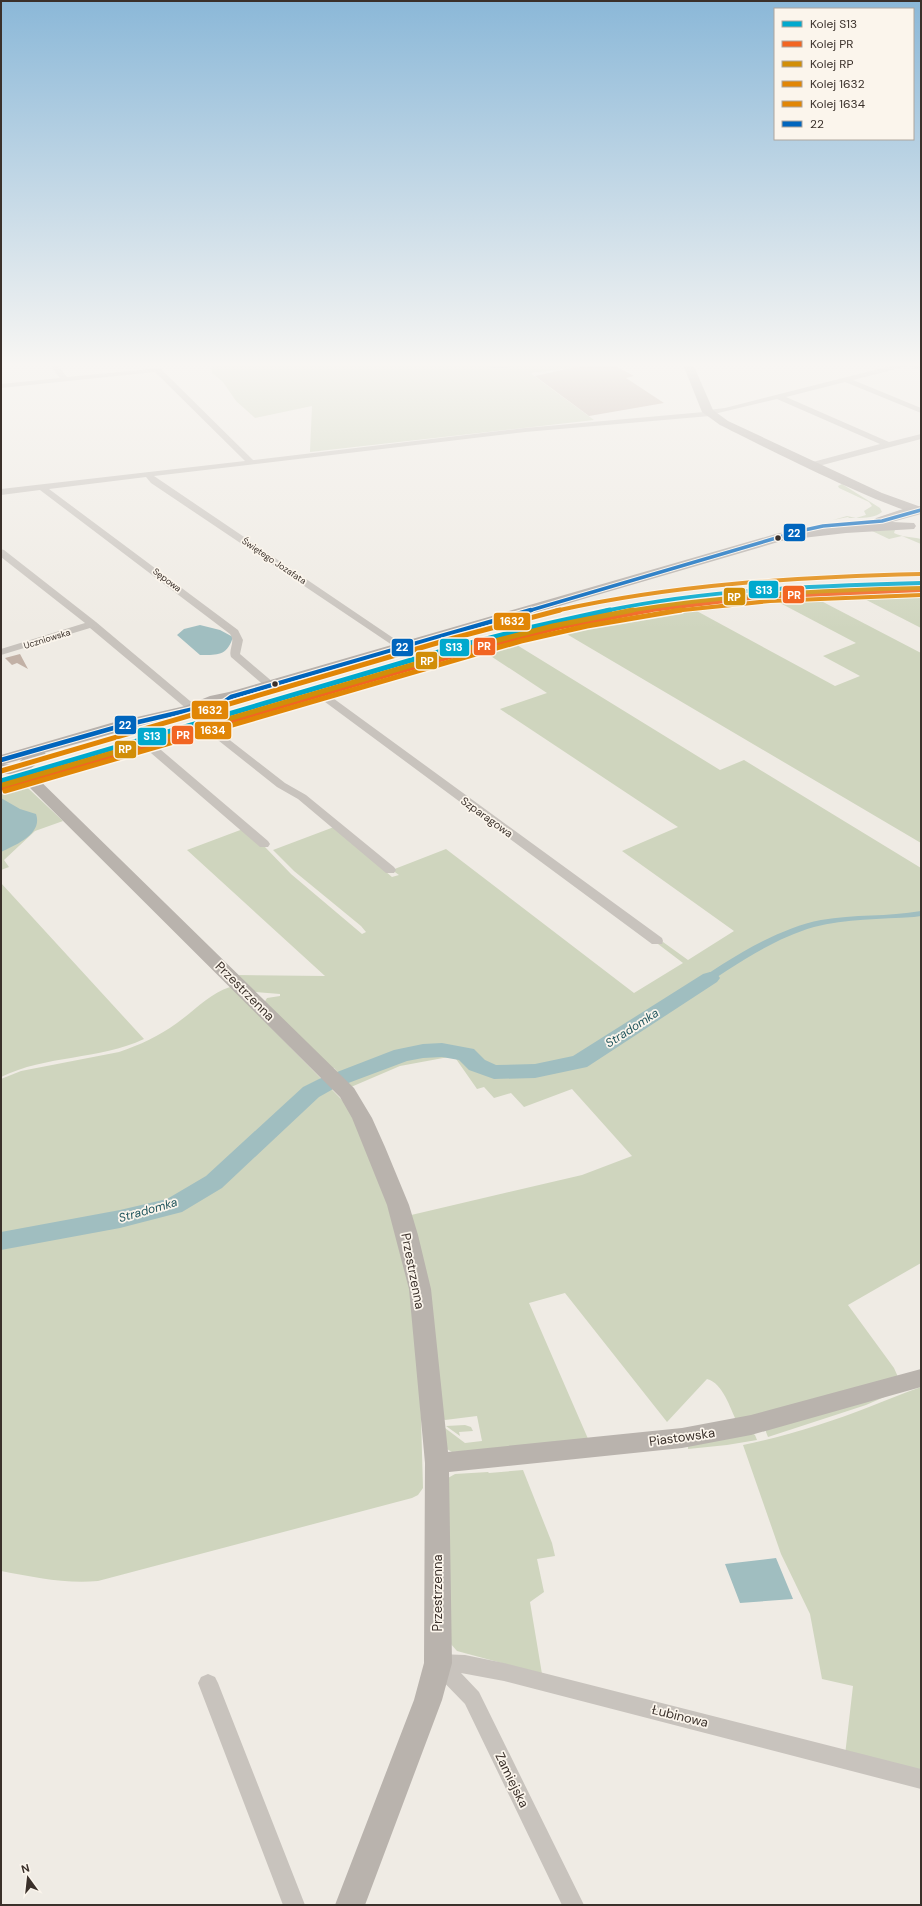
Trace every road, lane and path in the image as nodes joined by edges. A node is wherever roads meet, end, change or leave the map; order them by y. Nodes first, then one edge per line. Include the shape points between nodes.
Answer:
1 (240, 451) edge
2 (352, 451) edge
3 (781, 451) edge
4 (865, 451) edge
5 (252, 463) junction
6 (812, 465) junction
7 (148, 475) junction
8 (41, 487) junction
9 (1, 492) edge
10 (920, 508) edge
11 (908, 519) edge
12 (1, 552) edge
13 (921, 586) edge
14 (92, 624) junction
15 (400, 648) junction
16 (1, 652) edge
17 (270, 685) junction
18 (318, 692) junction
19 (192, 708) junction
20 (164, 716) junction
21 (206, 726) junction
22 (146, 743) junction
23 (39, 755) junction
24 (1, 760) edge
25 (1, 767) edge
26 (25, 775) junction
27 (1, 786) edge
28 (264, 844) dead end
29 (390, 870) dead end
30 (657, 941) dead end
31 (921, 1378) edge
32 (437, 1463) junction
33 (438, 1663) junction
34 (208, 1684) dead end
35 (921, 1779) edge
36 (294, 1905) edge
37 (350, 1905) edge
38 (573, 1905) edge

1 - 5 street
2 - 5 street
3 - 6 street
4 - 6 street
5 - 7 street
6 - 11 street via 878,496 878,499
7 - 8 street
7 - 15 street, Świętego Jozafata
8 - 9 street
8 - 17 street, Sępowa via 238,635 239,641 234,655
10 - 11 main road
11 - 15 main road via 788,535
12 - 14 street
13 - 18 street via 738,594 629,608 535,629
14 - 16 street, Uczniowska
14 - 19 street
15 - 17 main road
17 - 19 main road via 231,697 224,702
18 - 21 street
18 - 30 street, Szparagowa
19 - 20 main road
20 - 23 main road
20 - 24 main road
21 - 22 street
21 - 29 street via 281,785 302,797
22 - 26 street
22 - 28 street
23 - 25 main road
23 - 26 street via 28,761
25 - 26 street
26 - 27 street
26 - 32 street, Przestrzenna via 326,1070 347,1093 362,1118 407,1235 420,1289
31 - 32 street, Piastowska via 750,1426 682,1438
32 - 33 street, Przestrzenna
33 - 35 street, Łubinowa via 465,1664 504,1672
33 - 37 street, Przestrzenna via 428,1700
33 - 38 street, Zamiejska via 472,1698
34 - 36 street

